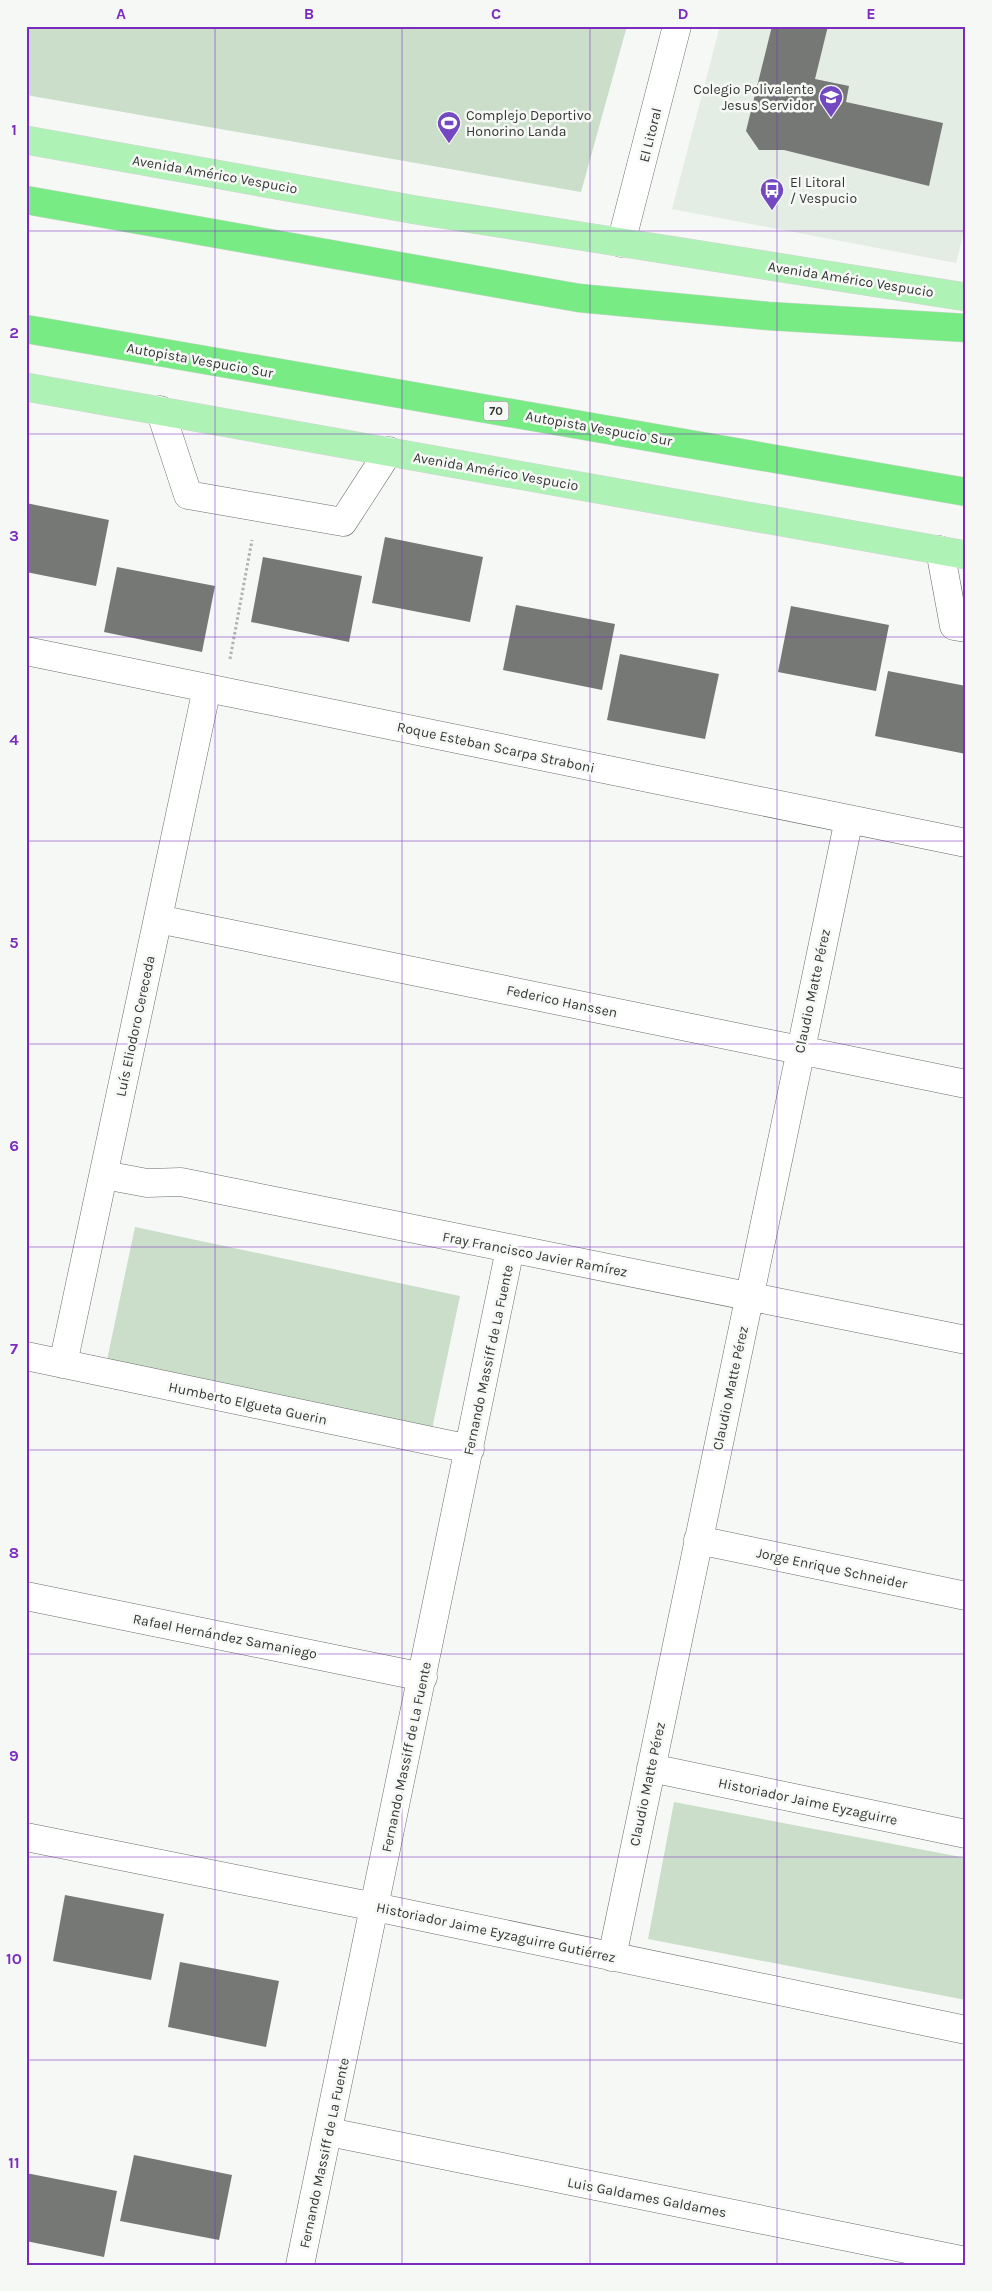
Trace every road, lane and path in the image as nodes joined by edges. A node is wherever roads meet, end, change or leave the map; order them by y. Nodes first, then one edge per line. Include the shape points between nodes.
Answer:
1 (677, 26) edge
2 (26, 140) edge
3 (26, 200) edge
4 (621, 243) junction
5 (966, 298) edge
6 (966, 328) edge
7 (26, 330) edge
8 (26, 387) edge
9 (160, 410) junction
10 (389, 452) junction
11 (966, 492) edge
12 (258, 507) junction
13 (953, 552) edge
14 (966, 628) edge
15 (26, 651) edge
16 (215, 690) junction
17 (849, 819) junction
18 (966, 843) edge
19 (158, 919) junction
20 (800, 1050) junction
21 (966, 1084) edge
22 (104, 1175) junction
23 (510, 1249) junction
24 (749, 1296) junction
25 (966, 1340) edge
26 (26, 1356) edge
27 (63, 1364) junction
28 (470, 1449) junction
29 (698, 1540) junction
30 (26, 1596) edge
31 (966, 1596) edge
32 (423, 1677) junction
33 (651, 1768) junction
34 (966, 1834) edge
35 (26, 1837) edge
36 (375, 1907) junction
37 (612, 1957) junction
38 (966, 2030) edge
39 (329, 2132) junction
40 (966, 2261) edge
41 (300, 2265) edge

1 - 4 street, El Litoral
2 - 4 main road, Avenida Américo Vespucio
3 - 6 highway via 579,298 768,316
4 - 5 main road, Avenida Américo Vespucio
7 - 11 highway, Autopista Vespucio Sur / 70
8 - 9 main road, Avenida Américo Vespucio
9 - 10 main road, Avenida Américo Vespucio
9 - 12 street via 188,495
10 - 12 street via 343,522
10 - 13 main road, Avenida Américo Vespucio
12 - 16 path
13 - 14 street via 954,626
15 - 16 street, Roque Esteban Scarpa Straboni
16 - 17 street, Roque Esteban Scarpa Straboni
16 - 19 street, Luís Eliodoro Cereceda
17 - 18 street, Roque Esteban Scarpa Straboni
17 - 20 street, Claudio Matte Pérez
19 - 20 street, Federico Hanssen
19 - 22 street, Luís Eliodoro Cereceda
20 - 21 street, Federico Hanssen
20 - 24 street, Claudio Matte Pérez
22 - 23 street, Fray Francisco Javier Ramírez via 147,1183 181,1182
22 - 27 street, Luís Eliodoro Cereceda
23 - 24 street, Fray Francisco Javier Ramírez
23 - 28 street, Fernando Massiff de La Fuente
24 - 25 street, Fray Francisco Javier Ramírez
24 - 29 street, Claudio Matte Pérez
26 - 27 street, Humberto Elgueta Guerin
27 - 28 street, Humberto Elgueta Guerin
28 - 32 street, Fernando Massiff de La Fuente
29 - 31 street, Jorge Enrique Schneider
29 - 33 street, Claudio Matte Pérez
30 - 32 street, Rafael Hernández Samaniego
32 - 36 street, Fernando Massiff de La Fuente
33 - 34 street, Historiador Jaime Eyzaguirre
33 - 37 street, Claudio Matte Pérez
35 - 36 street, Historiador Jaime Eyzaguirre Gutiérrez
36 - 37 street, Historiador Jaime Eyzaguirre Gutiérrez
36 - 39 street, Fernando Massiff de La Fuente
37 - 38 street, Historiador Jaime Eyzaguirre Gutiérrez
39 - 40 street, Luis Galdames Galdames
39 - 41 street, Fernando Massiff de La Fuente

